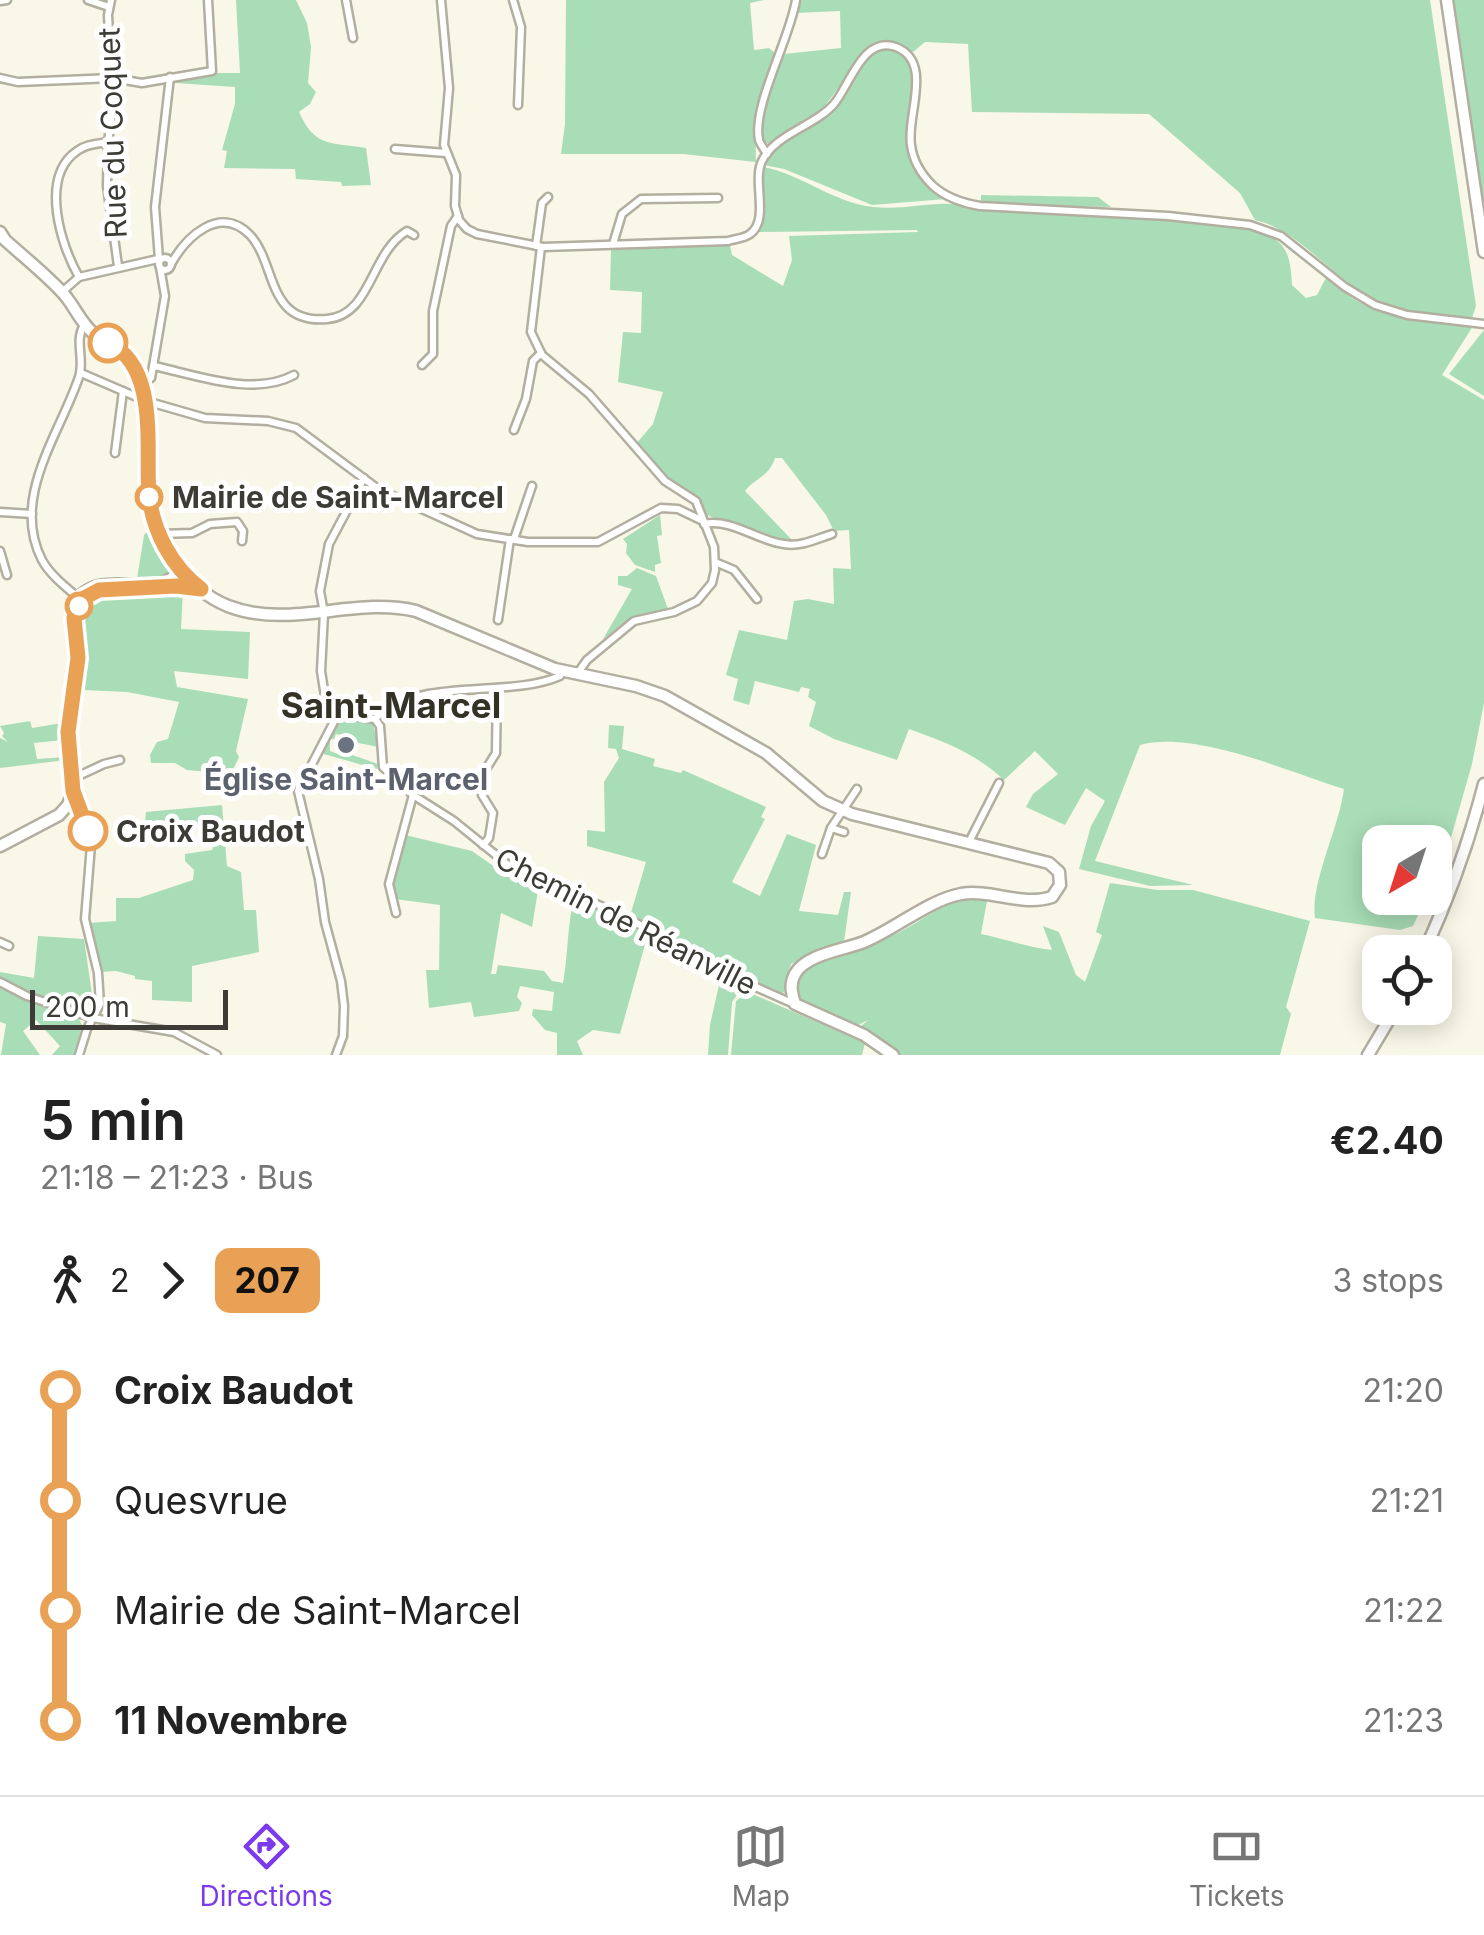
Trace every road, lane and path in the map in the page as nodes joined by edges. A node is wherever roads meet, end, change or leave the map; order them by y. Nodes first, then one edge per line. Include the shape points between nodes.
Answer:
1 (88, 0) edge
2 (208, 0) edge
3 (346, 0) edge
4 (441, 0) edge
5 (514, 0) edge
6 (796, 0) edge
7 (1447, 0) edge
8 (110, 4) edge
9 (353, 38) dead end
10 (170, 77) junction
11 (0, 78) edge
12 (113, 78) junction
13 (518, 104) dead end
14 (108, 142) junction
15 (395, 148) dead end
16 (446, 154) junction
17 (767, 154) junction
18 (548, 197) dead end
19 (718, 198) dead end
20 (458, 216) junction
21 (0, 232) edge
22 (414, 235) dead end
23 (614, 244) junction
24 (538, 246) junction
25 (1484, 252) edge
26 (166, 262) junction
27 (118, 266) junction
28 (80, 277) junction
29 (62, 292) junction
30 (84, 324) junction
31 (1484, 324) edge
32 (540, 353) junction
33 (422, 365) dead end
34 (154, 366) junction
35 (81, 373) junction
36 (294, 376) dead end
37 (140, 385) junction
38 (123, 391) junction
39 (146, 400) junction
40 (514, 430) dead end
41 (115, 453) dead end
42 (364, 478) junction
43 (532, 486) dead end
44 (0, 512) edge
45 (32, 514) junction
46 (704, 522) junction
47 (159, 534) junction
48 (832, 534) dead end
49 (512, 539) junction
50 (242, 541) dead end
51 (0, 550) edge
52 (715, 562) junction
53 (176, 565) junction
54 (7, 575) dead end
55 (185, 577) junction
56 (176, 586) junction
57 (201, 589) junction
58 (80, 599) junction
59 (757, 599) dead end
60 (324, 613) junction
61 (498, 620) dead end
62 (563, 671) junction
63 (577, 675) junction
64 (497, 688) junction
65 (338, 714) junction
66 (375, 719) junction
67 (120, 760) dead end
68 (999, 783) dead end
69 (1484, 784) edge
70 (73, 785) junction
71 (858, 789) dead end
72 (413, 794) junction
73 (841, 809) junction
74 (59, 814) junction
75 (86, 822) junction
76 (831, 828) junction
77 (844, 832) dead end
78 (969, 842) junction
79 (0, 846) edge
80 (483, 846) junction
81 (822, 854) dead end
82 (396, 913) dead end
83 (1431, 935) edge
84 (0, 942) edge
85 (9, 946) dead end
86 (0, 982) edge
87 (796, 1004) junction
88 (93, 1018) junction
89 (1386, 1025) edge
90 (80, 1055) edge
91 (217, 1055) edge
92 (336, 1055) edge
93 (894, 1055) edge
94 (1368, 1055) edge

1 - 8 street
2 - 10 street via 212,71
3 - 9 street
4 - 16 street via 449,88
5 - 13 street via 521,27
6 - 17 street via 765,97 759,141
7 - 25 street
8 - 12 street, Rue du Coquet
10 - 12 street
10 - 26 street via 155,207
11 - 12 street
12 - 14 street, Rue du Coquet
14 - 27 street, Rue du Coquet
14 - 28 street via 83,147 61,173 60,235
15 - 16 street
16 - 20 street via 454,165
17 - 23 street via 758,174 756,227 748,236
17 - 31 street via 832,106 874,48 900,48 917,78 910,140 915,162 952,199 1250,224 1281,236 1375,305
18 - 24 street
19 - 23 street via 640,199 622,214
20 - 24 street via 476,234
20 - 33 street via 432,311 433,354
21 - 29 street
22 - 26 street via 399,236 383,252 364,296 328,319 284,304 258,247 242,229 221,223 200,229
23 - 24 street
24 - 32 street via 531,332
26 - 27 street
26 - 34 street
27 - 28 street
28 - 29 street
29 - 30 street
30 - 35 street
30 - 37 street via 119,348
32 - 40 street
32 - 46 street via 589,394 665,481 696,501
34 - 36 street via 224,382 270,384
34 - 37 street
35 - 38 street
35 - 45 street via 34,482
37 - 39 street
38 - 39 street
38 - 41 street
39 - 42 street via 206,418 296,428
39 - 47 street via 150,498
42 - 49 street via 461,528
42 - 60 street via 328,544 320,591
43 - 49 street
44 - 45 street
45 - 58 street via 42,560
46 - 48 street via 787,545
46 - 49 street via 661,508 598,542
46 - 52 street
47 - 50 street via 237,522
47 - 53 street
49 - 61 street
51 - 54 street
52 - 59 street via 734,570
52 - 63 street via 712,583 697,601 634,622
53 - 55 street
53 - 58 street via 175,576 163,583 95,586
55 - 56 street
55 - 57 street
56 - 57 street
56 - 58 street via 99,590
57 - 60 street via 250,613
58 - 70 street via 68,732
60 - 62 street via 398,607
60 - 65 street via 323,690
62 - 63 street
62 - 64 street via 536,685
63 - 73 street via 665,696 766,753
64 - 66 street via 396,703
64 - 80 street via 496,753 482,795 493,813
65 - 66 street
65 - 92 street via 298,791 341,981
66 - 72 street, Chemin de Réanville via 383,767
67 - 70 street
68 - 78 street
69 - 83 street
70 - 74 street
70 - 75 street
71 - 73 street
72 - 80 street, Chemin de Réanville
72 - 82 street via 389,884
73 - 76 street
73 - 78 street
74 - 75 street
74 - 79 street
75 - 88 street via 91,845 84,920 100,1004
76 - 77 street
76 - 81 street
78 - 87 street via 1049,863 1060,885 1052,897 1036,902 957,895 888,932 810,960 795,973 790,990
80 - 87 street, Chemin de Réanville via 507,864
84 - 85 street
86 - 88 street
87 - 93 street
88 - 90 street
88 - 91 street via 174,1032
89 - 94 street

